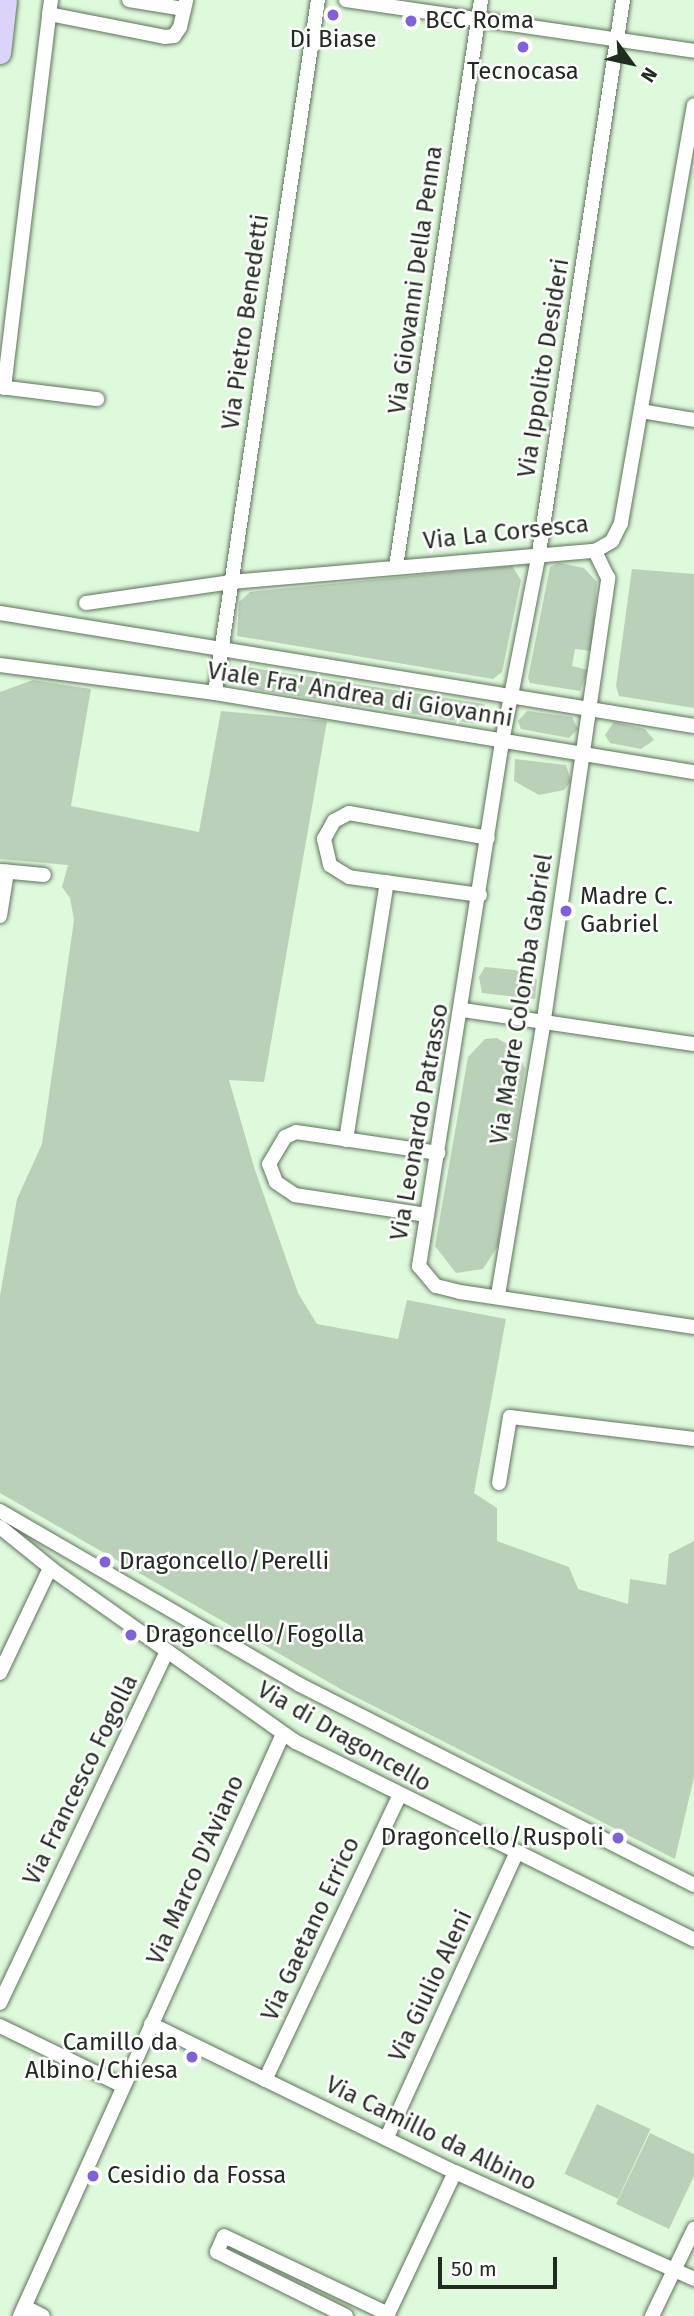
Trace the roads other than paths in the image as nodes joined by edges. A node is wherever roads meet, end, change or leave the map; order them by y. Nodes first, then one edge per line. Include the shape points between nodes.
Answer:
1 (6, 0) edge
2 (129, 0) edge
3 (318, 0) edge
4 (346, 0) edge
5 (481, 0) edge
6 (623, 0) edge
7 (185, 4) edge
8 (50, 7) edge
9 (478, 19) junction
10 (617, 40) junction
11 (694, 51) edge
12 (0, 53) edge
13 (694, 105) edge
14 (2, 388) edge
15 (97, 399) dead end
16 (641, 411) junction
17 (694, 420) edge
18 (595, 551) junction
19 (539, 553) junction
20 (396, 567) junction
21 (231, 582) junction
22 (0, 602) edge
23 (86, 603) dead end
24 (0, 613) edge
25 (25, 616) junction
26 (223, 652) junction
27 (0, 665) edge
28 (18, 669) junction
29 (0, 675) edge
30 (215, 693) junction
31 (510, 694) junction
32 (589, 709) junction
33 (694, 726) edge
34 (502, 742) junction
35 (580, 754) junction
36 (694, 772) edge
37 (488, 838) junction
38 (3, 871) edge
39 (44, 874) dead end
40 (387, 882) junction
41 (480, 894) junction
42 (0, 916) edge
43 (463, 1010) junction
44 (544, 1019) junction
45 (694, 1044) edge
46 (346, 1140) junction
47 (438, 1153) junction
48 (427, 1214) junction
49 (498, 1295) junction
50 (694, 1327) edge
51 (694, 1439) edge
52 (499, 1483) dead end
53 (0, 1511) edge
54 (0, 1527) edge
55 (50, 1568) junction
56 (167, 1653) junction
57 (0, 1672) edge
58 (283, 1734) junction
59 (399, 1797) junction
60 (516, 1854) junction
61 (694, 1885) edge
62 (694, 1940) edge
63 (0, 2003) edge
64 (151, 2024) junction
65 (0, 2026) edge
66 (265, 2080) junction
67 (122, 2086) junction
68 (387, 2137) junction
69 (456, 2172) junction
70 (694, 2230) edge
71 (675, 2270) junction
72 (694, 2279) edge
73 (22, 2311) edge
74 (387, 2315) edge
75 (43, 2316) edge
76 (346, 2316) edge
77 (652, 2316) edge

1 - 12 main road
2 - 7 street
3 - 21 street, Via Pietro Benedetti
4 - 9 street
5 - 9 street, Via Giovanni Della Penna
6 - 10 street, Via Ippolito Desideri
7 - 8 street via 177,32 165,37
8 - 14 street
9 - 10 street
9 - 20 street, Via Giovanni Della Penna
10 - 11 street
10 - 19 street, Via Ippolito Desideri
13 - 16 street, Via La Corsesca
14 - 15 street
16 - 17 street
16 - 18 street, Via La Corsesca via 621,523 612,541
18 - 19 street, Via La Corsesca
18 - 32 street, Via Madre Colomba Gabriel via 608,578
19 - 20 street, Via La Corsesca
19 - 31 street, Via Ippolito Desideri
20 - 21 street, Via La Corsesca
21 - 23 street, Via La Corsesca
21 - 26 street, Via Pietro Benedetti
22 - 25 street, Viale Fra' Andrea di Giovanni
24 - 25 street, Viale Fra' Andrea di Giovanni
25 - 26 street, Viale Fra' Andrea di Giovanni
26 - 30 street, Via Pietro Benedetti
26 - 31 street, Viale Fra' Andrea di Giovanni
27 - 28 street, Viale Fra' Andrea di Giovanni
28 - 29 street, Viale Fra' Andrea di Giovanni
28 - 30 street, Viale Fra' Andrea di Giovanni
30 - 34 street, Viale Fra' Andrea di Giovanni
31 - 32 street, Viale Fra' Andrea di Giovanni
31 - 34 street, Via Ippolito Desideri
32 - 33 street, Viale Fra' Andrea di Giovanni
32 - 35 street, Via Madre Colomba Gabriel
34 - 35 street, Viale Fra' Andrea di Giovanni
34 - 37 street, Via Leonardo Patrasso
35 - 36 street, Viale Fra' Andrea di Giovanni
35 - 44 street, Via Madre Colomba Gabriel
37 - 40 street via 349,813 334,821 324,839 330,865 349,877
37 - 41 street, Via Leonardo Patrasso
38 - 39 street
38 - 42 street
40 - 41 street
40 - 46 street
41 - 43 street, Via Leonardo Patrasso
43 - 44 street
43 - 47 street, Via Leonardo Patrasso
44 - 45 street
44 - 49 street, Via Madre Colomba Gabriel
46 - 47 street
46 - 48 street via 296,1132 285,1137 273,1154 271,1173 295,1195
47 - 48 street, Via Leonardo Patrasso
48 - 49 street, Via Leonardo Patrasso via 419,1266 436,1286
49 - 50 street, Via Leonardo Patrasso
51 - 52 street via 510,1417
53 - 61 street, Via di Dragoncello via 290,1680
54 - 55 street, Via di Dragoncello
55 - 56 street, Via di Dragoncello
55 - 57 street
56 - 58 street, Via di Dragoncello
56 - 63 street, Via Francesco Fogolla
58 - 59 street, Via di Dragoncello
58 - 64 street, Via Marco D'Aviano
59 - 60 street, Via di Dragoncello
59 - 66 street, Via Gaetano Errico
60 - 62 street, Via di Dragoncello
60 - 68 street, Via Giulio Aleni
64 - 66 street, Via Camillo da Albino
64 - 67 street, Via Marco D'Aviano
65 - 67 street
66 - 68 street, Via Camillo da Albino
67 - 73 street, Via Marco D'Aviano
68 - 69 street, Via Camillo da Albino
69 - 71 street, Via Camillo da Albino
69 - 74 street
70 - 71 street
71 - 72 street, Via Camillo da Albino
71 - 77 street
73 - 75 street
74 - 76 street via 224,2236 217,2252

